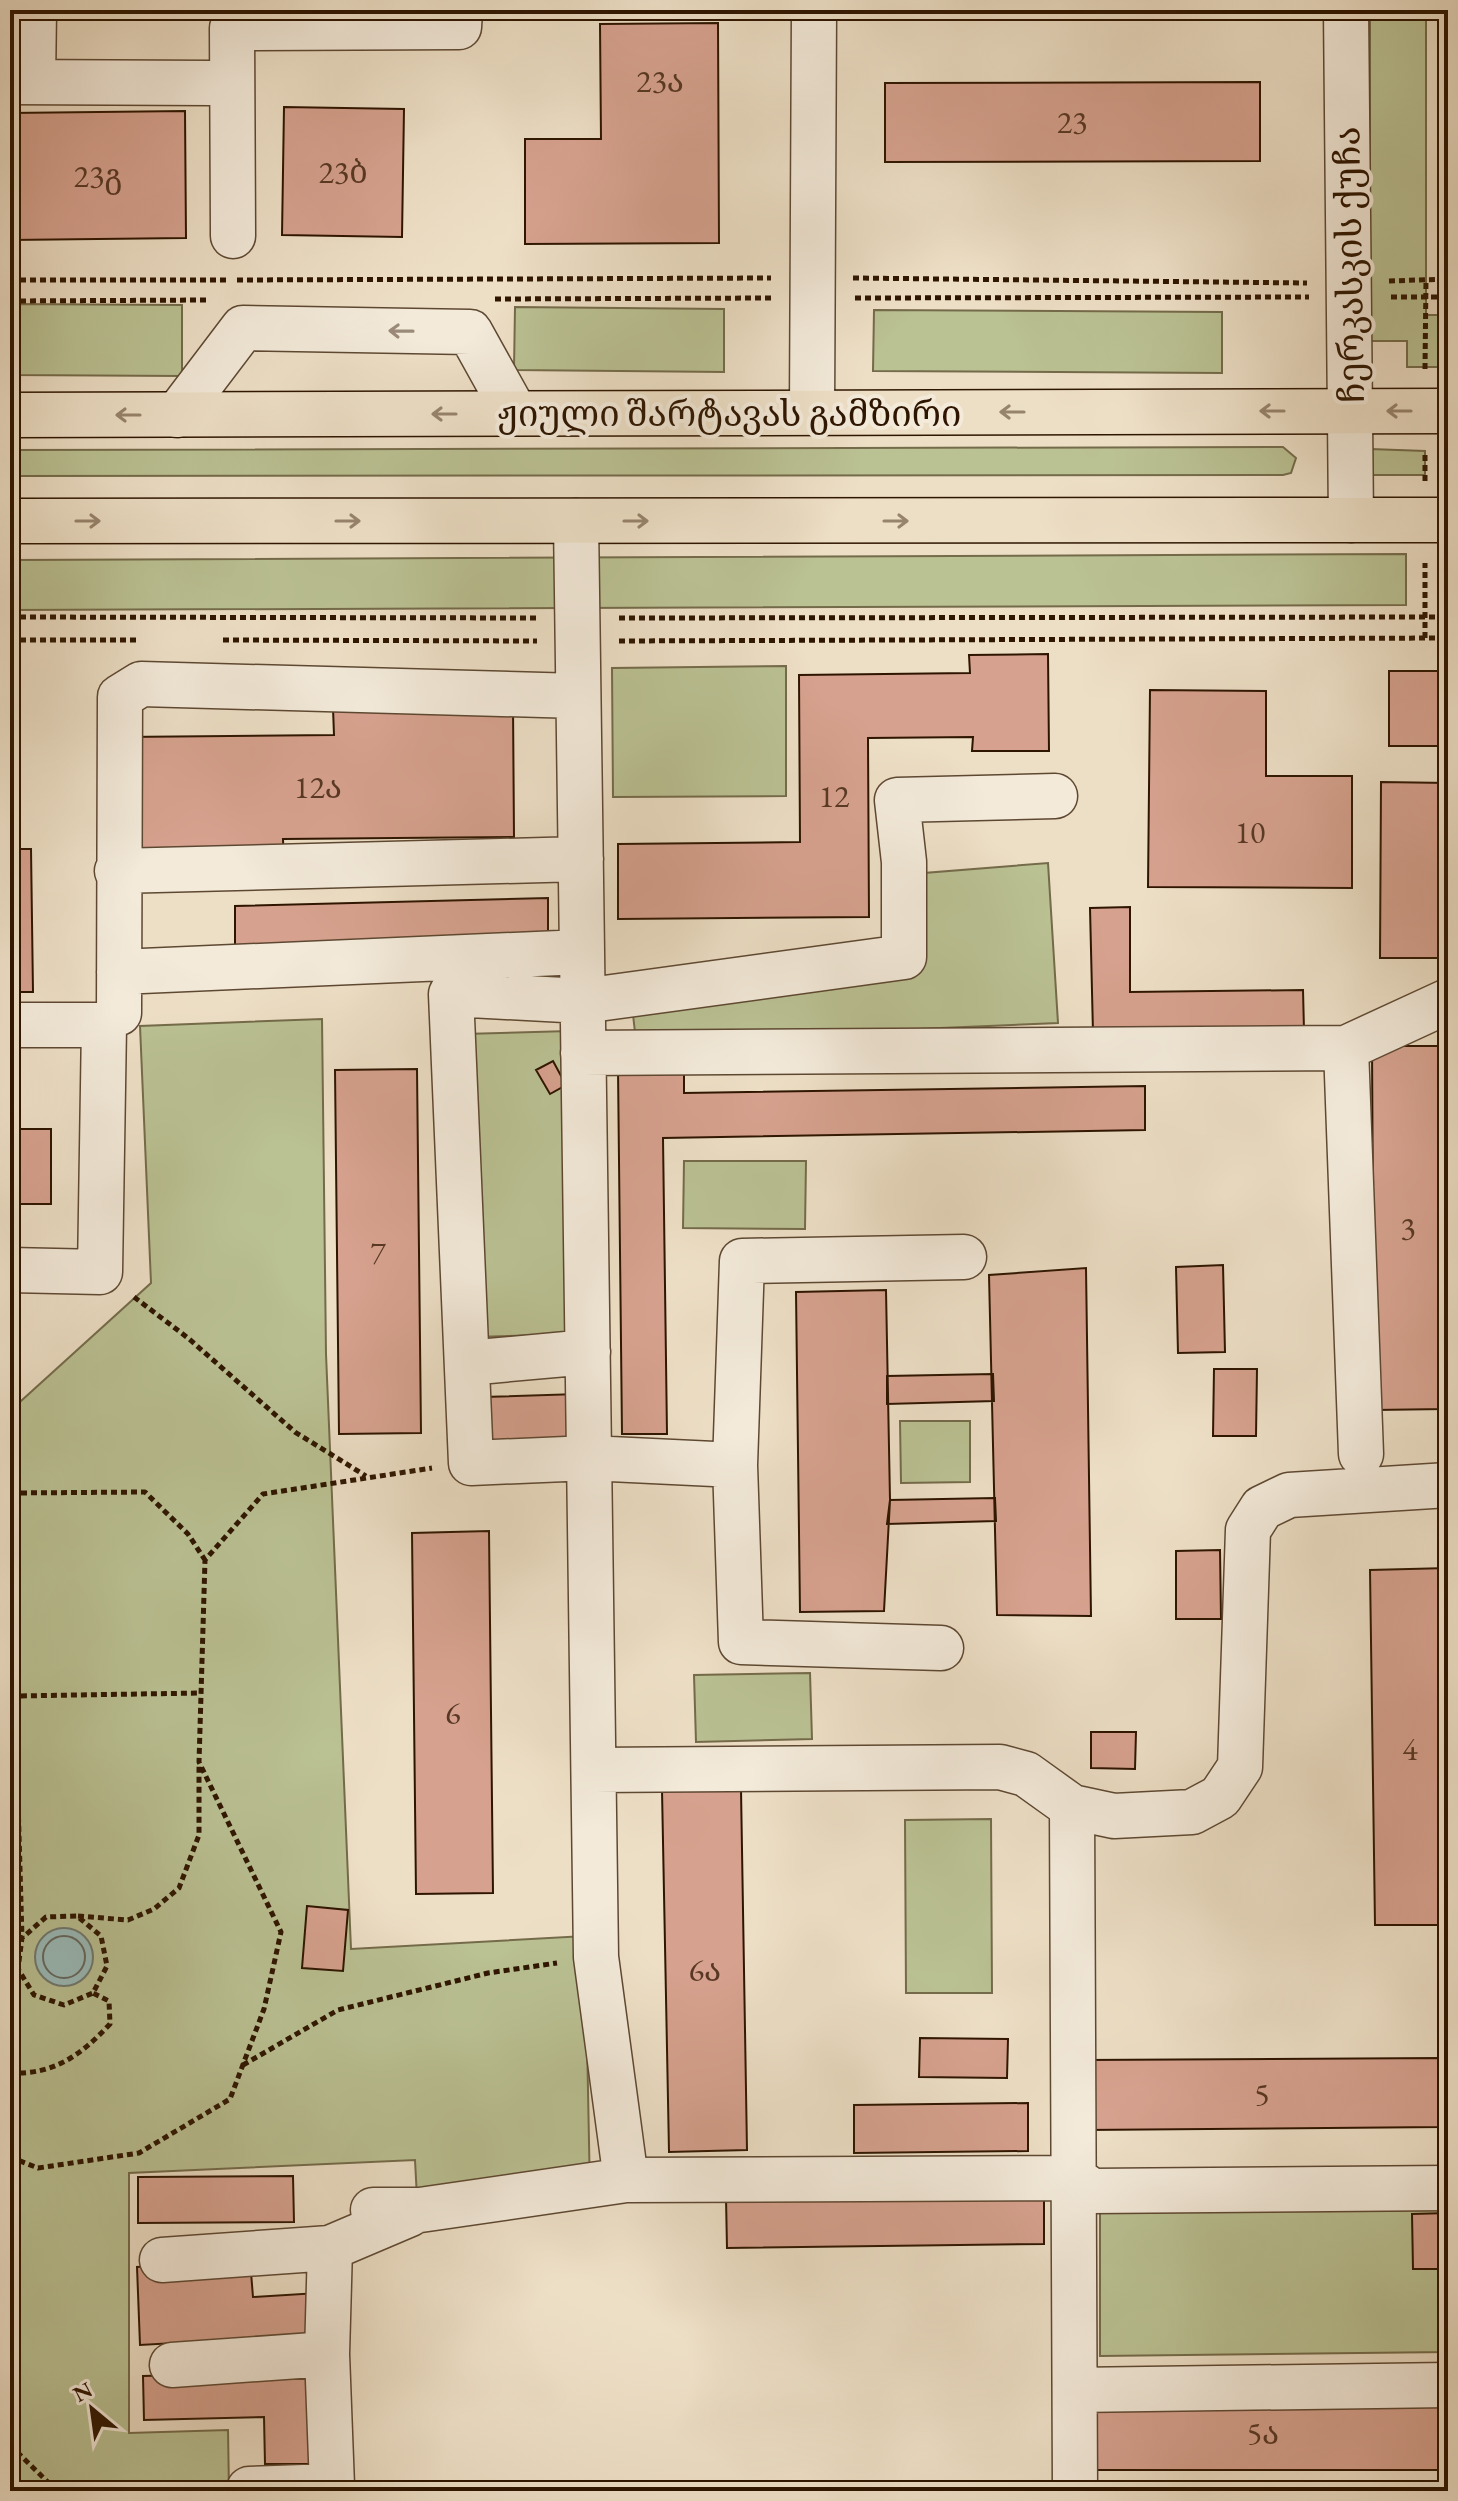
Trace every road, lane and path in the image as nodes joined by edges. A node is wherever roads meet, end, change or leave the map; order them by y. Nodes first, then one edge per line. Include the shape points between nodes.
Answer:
1 (34, 10) edge
2 (460, 10) edge
3 (814, 10) edge
4 (1346, 10) edge
5 (22, 82) edge
6 (213, 83) dead end
7 (233, 236) dead end
8 (1426, 279) junction
9 (1448, 279) edge
10 (10, 280) edge
11 (813, 288) junction
12 (1349, 290) junction
13 (1426, 297) junction
14 (1448, 297) edge
15 (483, 299) dead end
16 (216, 300) dead end
17 (10, 301) edge
18 (1350, 411) junction
19 (1437, 411) edge
20 (812, 412) junction
21 (515, 413) junction
22 (10, 415) edge
23 (177, 415) junction
24 (1351, 520) junction
25 (1437, 520) edge
26 (10, 521) edge
27 (576, 521) junction
28 (10, 617) edge
29 (1425, 617) junction
30 (1448, 617) edge
31 (578, 630) junction
32 (1425, 638) junction
33 (1448, 638) edge
34 (10, 640) edge
35 (152, 640) dead end
36 (215, 640) dead end
37 (578, 696) junction
38 (1055, 796) dead end
39 (581, 859) junction
40 (117, 871) junction
41 (582, 952) junction
42 (583, 1001) junction
43 (1448, 1001) edge
44 (10, 1025) edge
45 (1346, 1048) junction
46 (583, 1053) junction
47 (964, 1257) dead end
48 (10, 1270) edge
49 (100, 1272) junction
50 (588, 1352) junction
51 (467, 1363) junction
52 (1361, 1454) dead end
53 (589, 1458) junction
54 (471, 1463) junction
55 (735, 1465) junction
56 (367, 1477) junction
57 (1448, 1485) edge
58 (10, 1492) edge
59 (205, 1560) junction
60 (941, 1648) dead end
61 (201, 1693) junction
62 (15, 1696) junction
63 (199, 1762) junction
64 (594, 1770) junction
65 (1072, 1807) junction
66 (10, 1850) edge
67 (20, 1861) junction
68 (77, 1916) junction
69 (22, 1938) junction
70 (596, 1957) junction
71 (93, 1993) junction
72 (242, 2066) junction
73 (10, 2073) edge
74 (10, 2157) edge
75 (1074, 2178) junction
76 (626, 2180) junction
77 (1448, 2188) edge
78 (373, 2210) dead end
79 (420, 2210) junction
80 (330, 2248) junction
81 (162, 2260) dead end
82 (327, 2354) junction
83 (172, 2365) dead end
84 (1448, 2385) edge
85 (1075, 2390) junction
86 (10, 2445) edge
87 (249, 2489) dead end
88 (57, 2491) edge
89 (1075, 2491) edge

1 - 5 street
2 - 7 street via 459,27 232,28
3 - 11 street
4 - 12 street, ჩერკასკის ქუჩა
5 - 6 street
8 - 9 path
8 - 12 path
8 - 13 path
10 - 11 path
11 - 12 path
11 - 12 path
11 - 15 path
11 - 20 street
12 - 13 path
12 - 18 street, ჩერკასკის ქუჩა
13 - 14 path
13 - 19 path
16 - 17 path
19 -> 18 main road, ჟიული შარტავას გამზირი
18 -> 20 main road, ჟიული შარტავას გამზირი
18 - 24 street, ჩერკასკის ქუჩა
19 - 25 path
20 - 21 main road, ჟიული შარტავას გამზირი
21 -> 23 main road, ჟიული შარტავას გამზირი
21 -> 23 street via 470,332 243,328
23 -> 22 main road, ჟიული შარტავას გამზირი
24 - 25 main road
27 -> 24 main road
25 - 29 path
26 -> 27 main road
27 - 31 street
28 - 31 path
29 - 30 path
29 - 31 path
29 - 32 path
31 - 32 path
31 - 36 path
31 - 37 street
32 - 33 path
34 - 35 path
37 - 39 street
37 - 40 street via 141,684 120,697
38 - 42 street via 897,800 904,862 904,957
39 - 40 street
39 - 41 street
40 - 41 street via 119,993
41 - 42 street
42 - 46 street
42 - 51 street via 451,994
43 - 45 street
44 - 49 street via 104,1025
45 - 46 street
45 - 52 street
46 - 50 street
47 - 55 street via 742,1261
48 - 49 street
49 - 56 path via 188,1338 295,1432
50 - 51 street
50 - 53 street
51 - 54 street
53 - 54 street
53 - 55 street
53 - 64 street
54 - 56 path
55 - 60 street via 741,1642
56 - 59 path via 263,1494
57 - 65 street via 1289,1495 1262,1508 1248,1530 1240,1767 1220,1797 1192,1812 1114,1816
58 - 59 path via 145,1492 188,1534
58 - 62 path
59 - 61 path
61 - 62 path
61 - 63 path
62 - 67 path
63 - 68 path via 199,1835 179,1888 154,1909 128,1920
63 - 72 path via 281,1932 264,2009
64 - 65 street via 1000,1767 1026,1774
64 - 70 street
65 - 75 street
66 - 67 path
67 - 69 path
68 - 69 path via 46,1917
68 - 71 path via 101,1936 107,1966
69 - 71 path via 18,1969 34,1995 64,2005
70 - 72 path via 488,1973 338,2010
70 - 76 street
71 - 73 path via 109,2001 110,2024 84,2052 34,2074
72 - 74 path via 230,2099 139,2153 38,2168
75 - 76 street
75 - 77 street via 1092,2191
75 - 85 street
76 - 79 street
78 - 79 street
79 - 80 street
80 - 81 street
80 - 82 street
82 - 83 street
82 - 87 street via 332,2486
84 - 85 street
85 - 89 street
86 - 88 path

